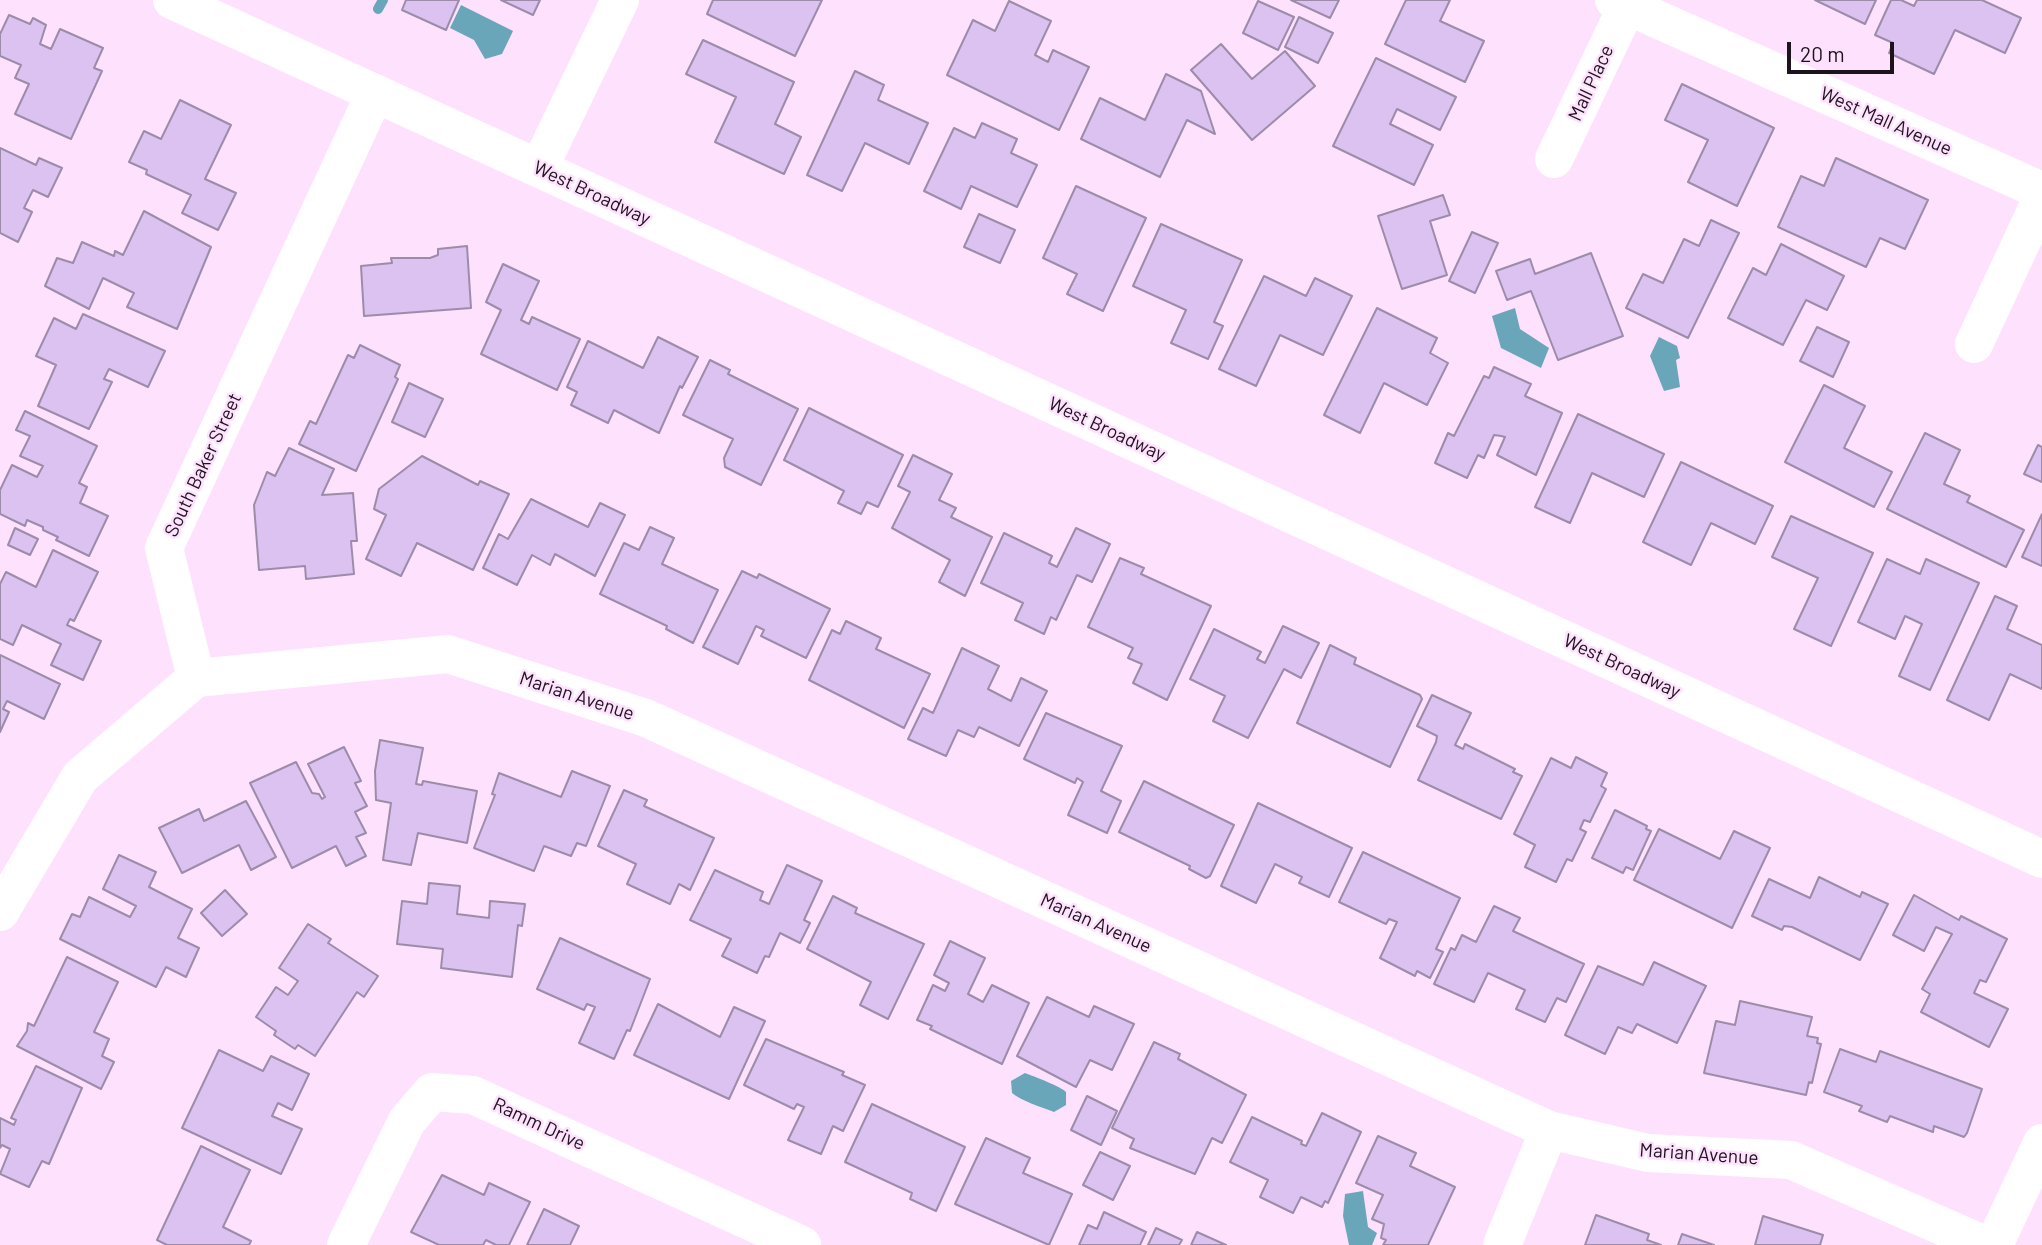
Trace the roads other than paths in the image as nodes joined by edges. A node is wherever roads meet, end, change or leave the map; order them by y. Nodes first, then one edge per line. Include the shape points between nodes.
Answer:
1 (172, 0) edge
2 (620, 0) edge
3 (1620, 3) edge
4 (375, 93) junction
5 (1554, 159) dead end
6 (539, 169) junction
7 (2042, 191) edge
8 (2042, 198) edge
9 (1974, 344) dead end
10 (196, 678) junction
11 (2042, 859) edge
12 (0, 912) edge
13 (1549, 1129) junction
14 (2042, 1143) edge
15 (346, 1245) edge
16 (802, 1245) edge
17 (1502, 1245) edge
18 (1985, 1245) edge
19 (1994, 1245) edge

1 - 4 street, West Broadway
2 - 6 street
3 - 5 street, Mall Place
3 - 7 street, West Mall Avenue
4 - 6 street, West Broadway
4 - 10 street, South Baker Street via 164,548
6 - 11 street, West Broadway
8 - 9 street
10 - 12 street via 79,777
10 - 13 street, Marian Avenue via 448,654 646,718
13 - 17 street
13 - 18 street, Marian Avenue via 1648,1153 1791,1160
14 - 19 street
15 - 16 street, Ramm Drive via 407,1121 432,1092 473,1095

